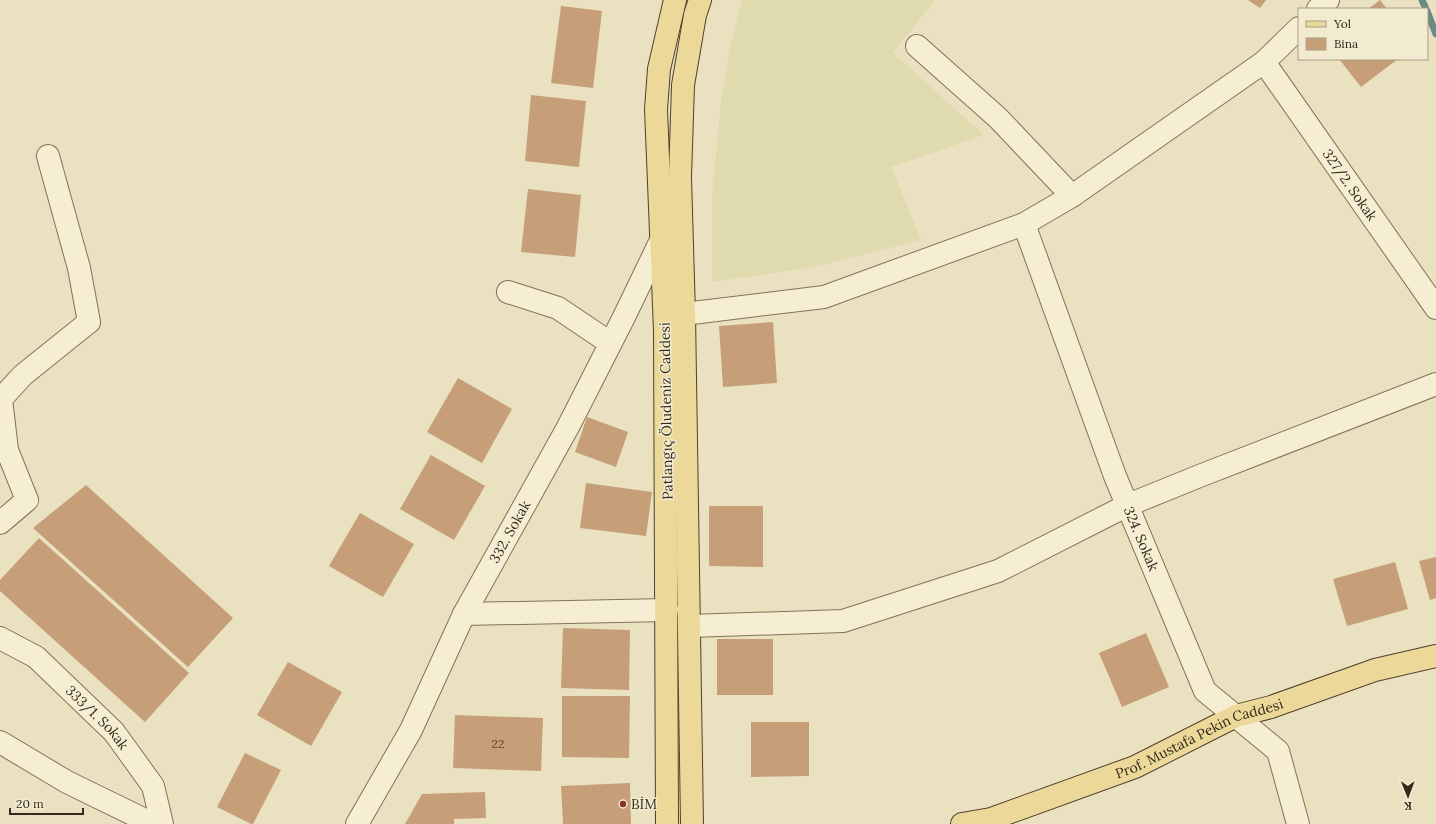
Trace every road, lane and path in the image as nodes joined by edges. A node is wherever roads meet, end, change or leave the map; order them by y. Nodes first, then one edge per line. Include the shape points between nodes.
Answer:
1 (675, 0) edge
2 (700, 0) edge
3 (1328, 0) edge
4 (1319, 8) edge
5 (1298, 29) edge
6 (917, 46) dead end
7 (1264, 62) junction
8 (48, 156) dead end
9 (1072, 196) junction
10 (1024, 224) junction
11 (662, 238) junction
12 (508, 292) dead end
13 (1436, 308) edge
14 (684, 314) junction
15 (610, 343) junction
16 (1436, 384) edge
17 (1128, 505) junction
18 (0, 523) edge
19 (667, 610) junction
20 (464, 614) junction
21 (690, 626) junction
22 (0, 638) edge
23 (1436, 656) edge
24 (1236, 716) junction
25 (0, 742) edge
26 (153, 824) edge
27 (162, 824) edge
28 (357, 824) edge
29 (667, 824) edge
30 (692, 824) edge
31 (962, 824) edge
32 (1298, 824) edge

1 - 11 main road, Patlangıç Öludeniz Caddesi via 659,69 656,109
2 - 14 main road, Patlangıç Öludeniz Caddesi via 683,85 680,177
3 - 4 street
5 - 7 street
6 - 9 street via 998,118
7 - 9 street
7 - 13 street, 327/2. Sokak
8 - 18 street via 79,268 88,322 23,375 1,399 7,450 27,500
9 - 10 street
10 - 14 street via 824,297
10 - 17 street, 324. Sokak
11 - 15 street, 332. Sokak
11 - 19 main road, Patlangıç Öludeniz Caddesi
12 - 15 street via 558,308
14 - 21 main road, Patlangıç Öludeniz Caddesi
15 - 20 street, 332. Sokak via 568,427
16 - 17 street
17 - 21 street via 998,571 843,621
17 - 24 street, 324. Sokak via 1205,691
19 - 20 street
19 - 29 main road, Patlangıç Öludeniz Caddesi
20 - 28 street, 332. Sokak via 411,730
21 - 30 main road, Patlangıç Öludeniz Caddesi
22 - 27 street, 333/1. Sokak via 36,658 114,732 153,786
23 - 24 main road, Prof. Mustafa Pekin Caddesi via 1375,670 1271,707
24 - 31 main road, Prof. Mustafa Pekin Caddesi via 1135,767 991,819
24 - 32 street, 324. Sokak via 1278,751
25 - 26 street via 67,782

